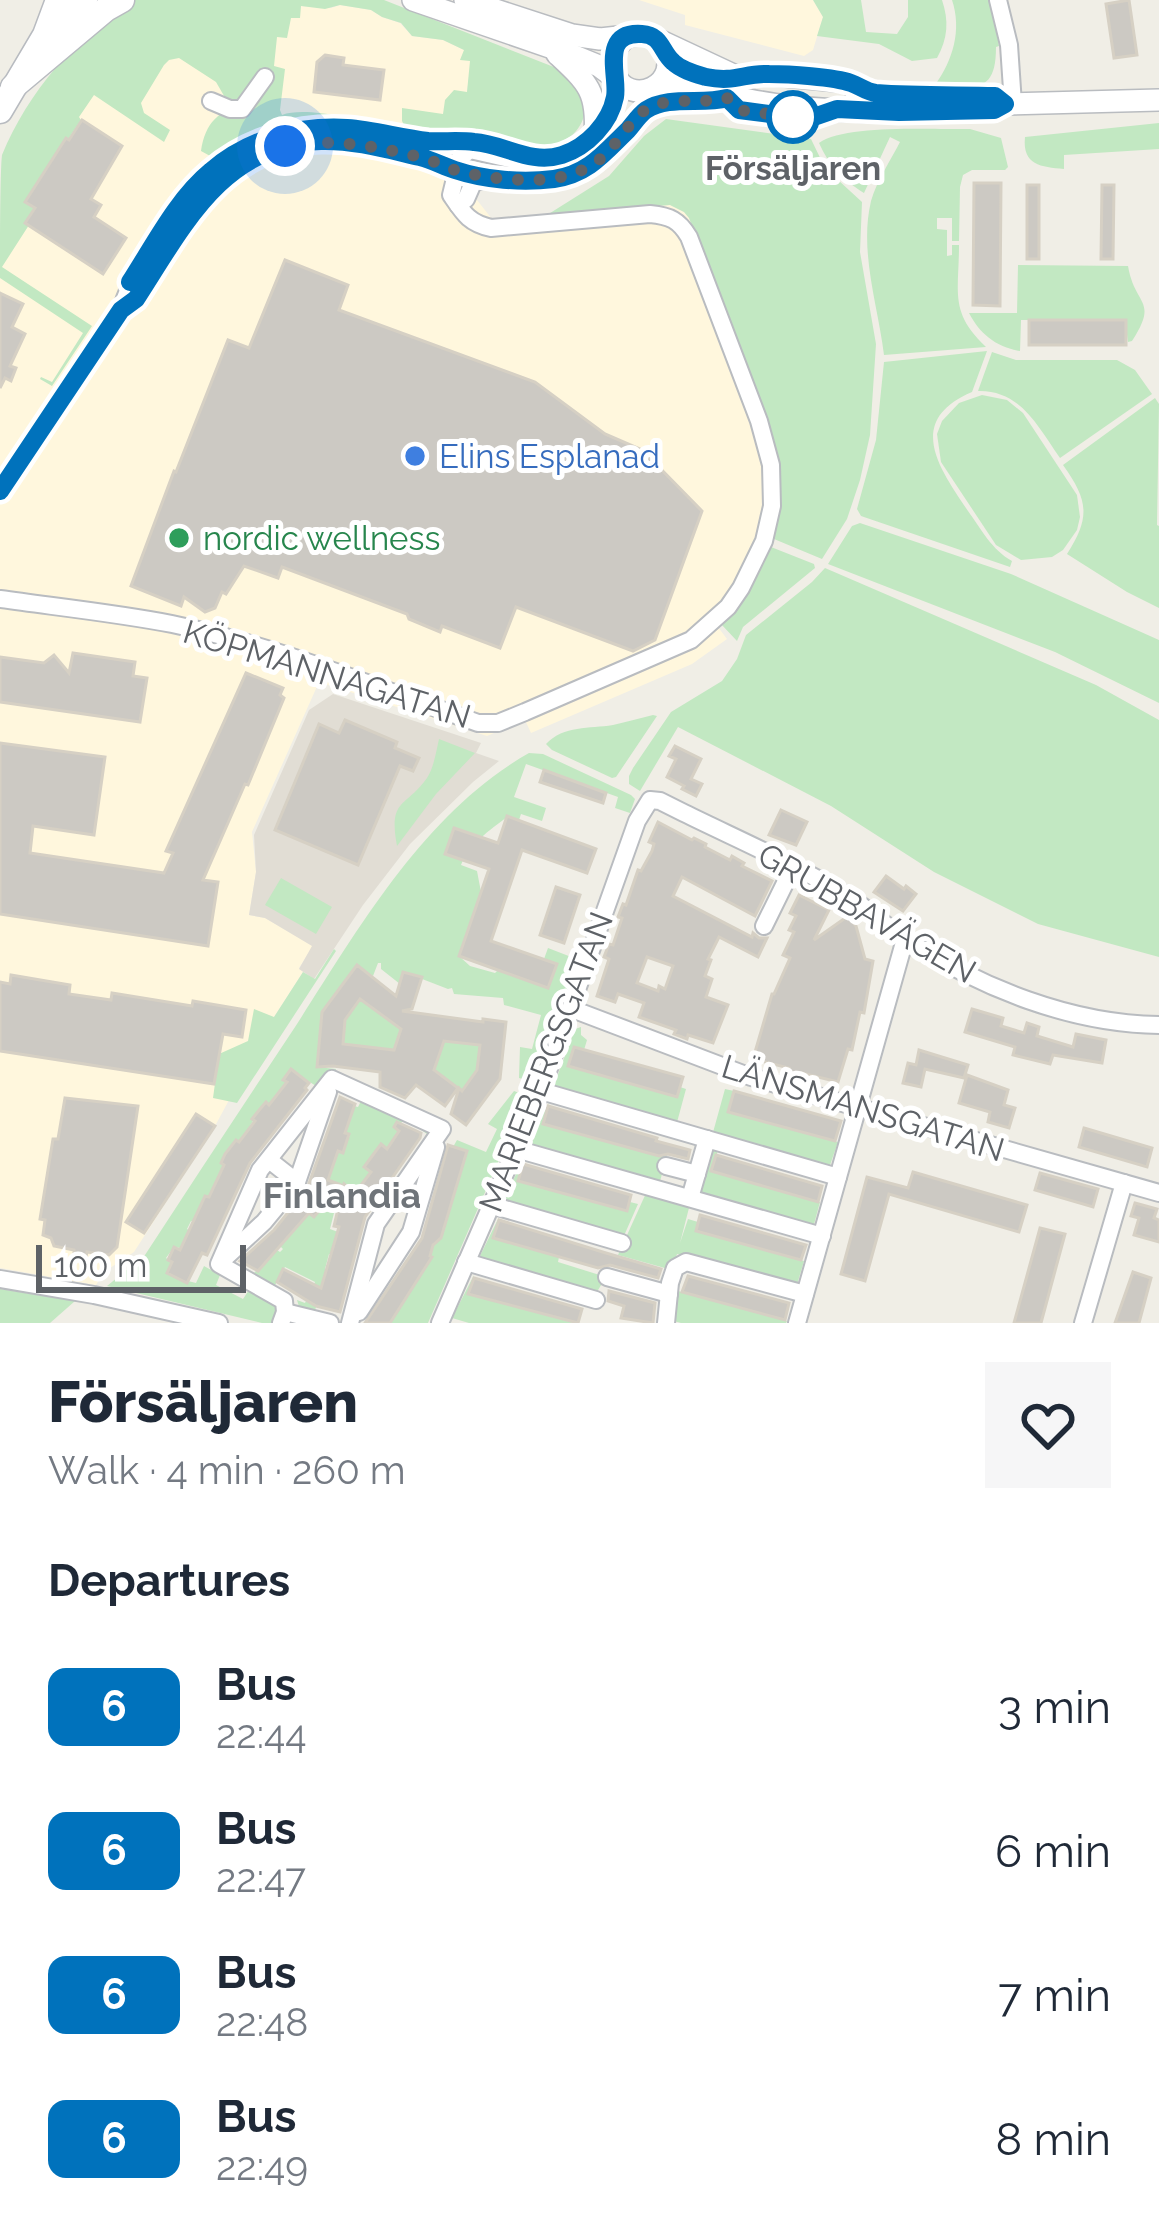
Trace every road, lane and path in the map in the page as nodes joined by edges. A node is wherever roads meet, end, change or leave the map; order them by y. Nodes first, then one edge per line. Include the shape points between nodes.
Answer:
1 (58, 0) edge
2 (85, 0) edge
3 (122, 0) edge
4 (413, 0) edge
5 (465, 0) edge
6 (998, 0) edge
7 (45, 35) junction
8 (626, 38) junction
9 (547, 46) junction
10 (666, 52) junction
11 (265, 76) dead end
12 (616, 79) junction
13 (13, 87) junction
14 (652, 94) junction
15 (1159, 100) edge
16 (211, 101) dead end
17 (1009, 104) junction
18 (0, 110) edge
19 (595, 135) junction
20 (528, 158) junction
21 (457, 171) junction
22 (488, 178) junction
23 (458, 205) junction
24 (121, 310) junction
25 (0, 491) edge
26 (0, 598) edge
27 (650, 800) joint
28 (793, 867) junction
29 (764, 926) dead end
30 (905, 939) junction
31 (572, 1009) junction
32 (1159, 1025) edge
33 (332, 1079) junction
34 (541, 1091) junction
35 (857, 1109) junction
36 (294, 1127) junction
37 (442, 1129) junction
38 (314, 1134) junction
39 (707, 1139) junction
40 (516, 1150) junction
41 (269, 1160) junction
42 (666, 1166) dead end
43 (697, 1174) junction
44 (838, 1177) junction
45 (297, 1182) junction
46 (1124, 1184) junction
47 (1159, 1193) edge
48 (690, 1198) junction
49 (244, 1205) junction
50 (491, 1205) junction
51 (264, 1222) junction
52 (822, 1236) junction
53 (622, 1243) dead end
54 (466, 1262) junction
55 (219, 1264) junction
56 (608, 1277) dead end
57 (0, 1279) edge
58 (670, 1294) junction
59 (805, 1294) junction
60 (596, 1300) dead end
61 (283, 1318) edge
62 (445, 1322) edge
63 (219, 1323) edge
64 (330, 1323) edge
65 (351, 1323) edge
66 (665, 1323) edge
67 (797, 1323) edge
68 (1084, 1323) edge

1 - 7 main road
2 - 7 main road
3 - 13 main road
4 - 9 street
5 - 8 street via 572,35
6 - 17 street via 1009,45
7 - 13 main road
8 - 10 street via 646,34
8 - 12 street via 612,55
9 - 12 street
9 - 19 street via 591,90
10 - 14 street via 668,70
10 - 17 street via 742,79 816,90 995,96
11 - 16 street via 242,109
12 - 14 street
12 - 19 street via 615,102
13 - 18 main road
14 - 17 street via 714,91 899,112
14 - 22 street via 598,161 573,175
15 - 17 street
19 - 20 street via 566,154
20 - 21 street via 470,150
20 - 24 street via 478,142 348,128 264,140 192,190 130,282
21 - 22 street
21 - 23 street
21 - 24 street via 346,142 268,152 203,198
22 - 23 street via 473,183
23 - 26 street, KÖPMANNAGATAN via 474,224 491,228 650,214 672,218 689,237 759,421 773,482 770,524 742,588 691,640 525,712 478,723 211,634
24 - 25 street
27 - 28 street, GRUBBAVÄGEN
27 - 31 street, MARIEBERGSGATAN
28 - 29 street
28 - 30 street, GRUBBAVÄGEN
30 - 32 street, GRUBBAVÄGEN via 997,988 1070,1013
30 - 35 street
31 - 34 street, MARIEBERGSGATAN
31 - 35 street, LÄNSMANSGATAN
33 - 36 street
33 - 37 street
33 - 38 street
34 - 39 street
34 - 40 street, MARIEBERGSGATAN
35 - 44 street
35 - 46 street, LÄNSMANSGATAN
36 - 38 street
36 - 41 street
37 - 65 street via 411,1232
37 - 65 street via 376,1224
38 - 45 street
39 - 43 street
39 - 44 street
40 - 48 street
40 - 50 street, MARIEBERGSGATAN
41 - 45 street
41 - 49 street
42 - 43 street
43 - 48 street
44 - 52 street
45 - 51 street
46 - 47 street, LÄNSMANSGATAN
46 - 68 street
48 - 52 street
49 - 51 street
49 - 55 street
50 - 53 street
50 - 54 street, MARIEBERGSGATAN
51 - 55 street
52 - 59 street
54 - 60 street
54 - 62 street, MARIEBERGSGATAN
55 - 61 street via 284,1301
56 - 58 street
57 - 63 street
58 - 59 street via 675,1268 686,1262
58 - 66 street
59 - 67 street
61 - 64 street

